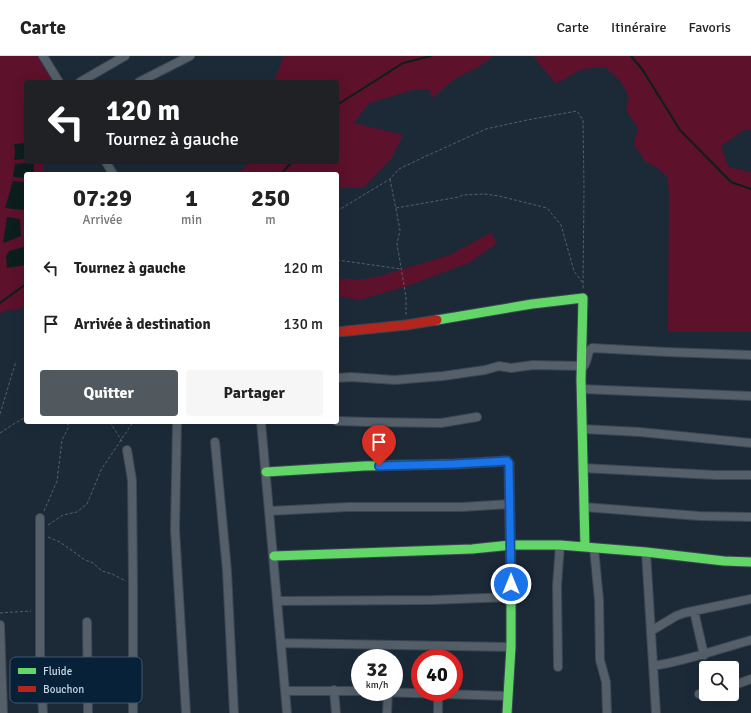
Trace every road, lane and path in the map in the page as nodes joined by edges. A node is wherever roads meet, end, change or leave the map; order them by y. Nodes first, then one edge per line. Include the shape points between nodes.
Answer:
1 (125, 56) edge
2 (190, 56) edge
3 (47, 57) edge
4 (58, 80) edge
5 (83, 80) edge
6 (143, 80) edge
7 (390, 179) junction
8 (396, 208) junction
9 (339, 211) edge
10 (339, 260) edge
11 (401, 269) junction
12 (583, 284) junction
13 (583, 298) junction
14 (406, 325) junction
15 (339, 332) edge
16 (751, 355) edge
17 (16, 360) dead end
18 (581, 368) junction
19 (339, 378) edge
20 (581, 389) junction
21 (751, 396) edge
22 (0, 414) edge
23 (477, 417) dead end
24 (24, 418) edge
25 (339, 420) edge
26 (68, 424) edge
27 (111, 424) edge
28 (132, 424) edge
29 (177, 424) edge
30 (261, 424) edge
31 (582, 429) junction
32 (0, 433) edge
33 (121, 440) junction
34 (215, 442) dead end
35 (751, 443) edge
36 (127, 450) joint
37 (583, 468) junction
38 (266, 472) junction
39 (750, 475) dead end
40 (510, 504) junction
41 (584, 507) junction
42 (269, 511) junction
43 (751, 517) edge
44 (40, 526) junction
45 (511, 545) junction
46 (560, 545) junction
47 (590, 548) junction
48 (646, 552) junction
49 (274, 556) junction
50 (751, 562) edge
51 (133, 586) junction
52 (511, 597) junction
53 (751, 599) edge
54 (277, 602) junction
55 (40, 610) junction
56 (694, 611) junction
57 (0, 613) edge
58 (87, 622) dead end
59 (0, 625) edge
60 (651, 631) junction
61 (751, 640) edge
62 (281, 643) junction
63 (511, 646) junction
64 (704, 655) junction
65 (41, 657) edge
66 (88, 657) edge
67 (134, 657) edge
68 (653, 666) junction
69 (558, 667) dead end
70 (751, 679) edge
71 (739, 683) edge
72 (334, 690) junction
73 (285, 691) junction
74 (351, 691) edge
75 (463, 694) edge
76 (508, 696) junction
77 (388, 701) edge
78 (438, 701) edge
79 (43, 703) edge
80 (133, 703) edge
81 (3, 713) edge
82 (43, 713) edge
83 (133, 713) edge
84 (186, 713) edge
85 (234, 713) edge
86 (287, 713) edge
87 (336, 713) edge
88 (387, 713) edge
89 (438, 713) edge
90 (507, 713) edge
91 (607, 713) edge
92 (656, 713) edge

1 - 5 street
2 - 6 street
3 - 4 street
7 - 8 path
7 - 9 path
7 - 12 path via 399,169 486,129 577,111 583,120
8 - 11 path via 400,230 397,244
8 - 12 path via 462,195 484,194 547,208 561,225 574,271
10 - 11 path
11 - 14 path via 406,297
12 - 13 path
13 - 14 street
13 - 18 street
14 - 15 street
16 - 18 street via 592,348 588,352 586,364
17 - 22 path
18 - 19 street via 499,366 443,376 395,380
18 - 20 street
20 - 21 street
20 - 31 street
23 - 25 street via 441,423
24 - 32 path
26 - 44 path via 62,440 57,481
27 - 33 path
28 - 33 path
29 - 84 street via 175,530
30 - 38 street
31 - 35 street
31 - 37 street
33 - 36 path
33 - 44 path via 101,470 87,504 77,512 63,515 47,526
34 - 85 street
36 - 51 street via 132,480
37 - 39 street
37 - 41 street
38 - 40 street via 504,460 509,463
38 - 42 street
40 - 42 street
40 - 45 street
41 - 43 street via 699,516
41 - 47 street
42 - 49 street
44 - 51 path via 102,571
44 - 55 street
45 - 46 street
45 - 49 street via 472,549
45 - 52 street
46 - 47 street
46 - 69 street via 557,585
47 - 48 street
47 - 91 street via 599,600 600,660 606,682
48 - 50 street
48 - 60 street
49 - 54 street
51 - 67 street
52 - 54 street
52 - 63 street
53 - 56 street
54 - 62 street
55 - 57 path
55 - 65 street
56 - 60 street via 676,616
56 - 64 street
58 - 66 street
59 - 81 street
60 - 68 street
61 - 64 street
62 - 63 street
62 - 73 street
63 - 76 street
64 - 68 street
68 - 92 street
70 - 71 street
72 - 73 street
72 - 74 street
72 - 87 street
73 - 86 street
75 - 76 street
76 - 90 street
77 - 88 street
78 - 89 street
79 - 82 street
80 - 83 street

